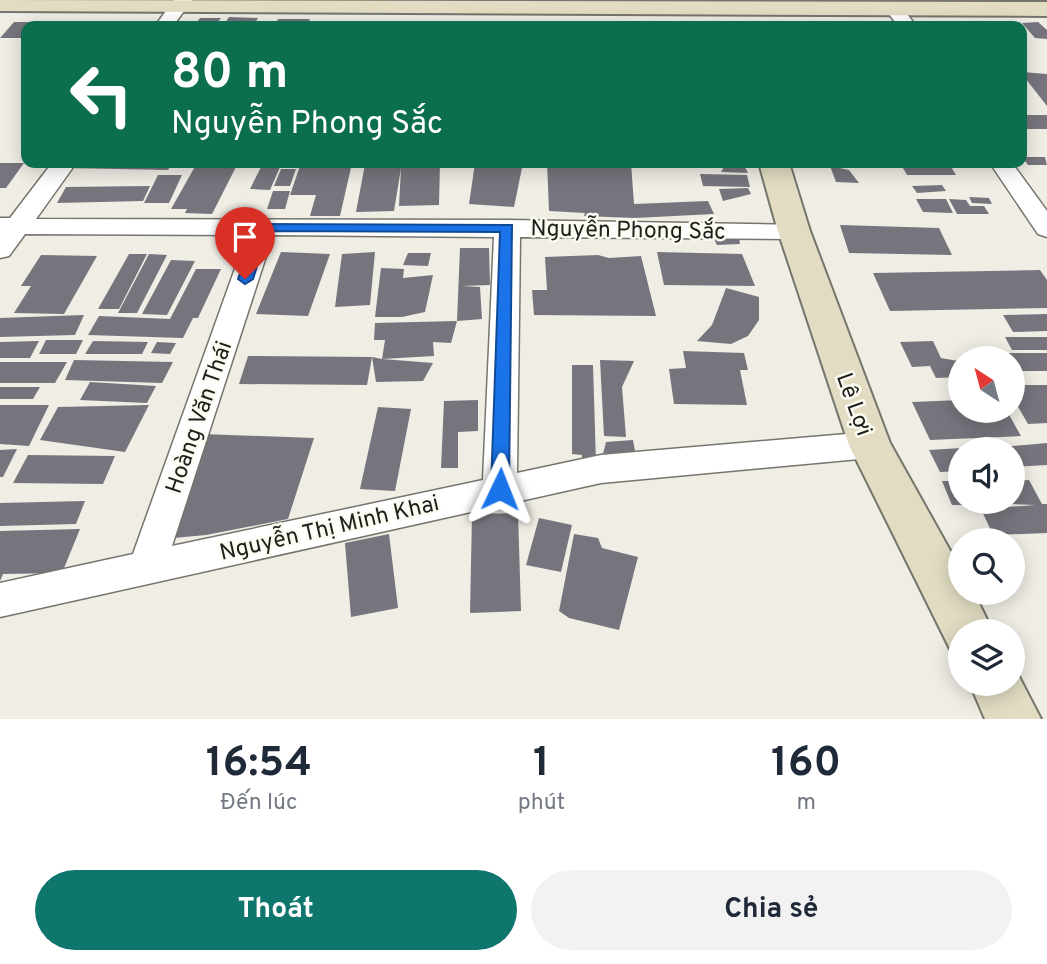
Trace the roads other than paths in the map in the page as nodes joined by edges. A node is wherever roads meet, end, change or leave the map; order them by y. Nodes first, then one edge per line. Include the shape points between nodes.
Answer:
1 (181, 3) edge
2 (0, 5) edge
3 (1047, 9) edge
4 (729, 11) edge
5 (901, 18) edge
6 (168, 21) edge
7 (60, 168) edge
8 (775, 168) edge
9 (1004, 168) edge
10 (9, 226) edge
11 (263, 227) junction
12 (507, 228) junction
13 (1047, 229) edge
14 (794, 231) junction
15 (0, 250) edge
16 (870, 445) junction
17 (500, 489) junction
18 (147, 567) junction
19 (0, 600) edge
20 (961, 619) edge
21 (1002, 696) edge
22 (1014, 719) edge

1 - 2 street
1 - 4 street
1 - 6 street
3 - 5 street
4 - 5 street
7 - 10 street
8 - 14 street, Lê Lợi
9 - 13 street
10 - 11 street, Nguyễn Phong Sắc
10 - 15 street
11 - 12 street, Nguyễn Phong Sắc
11 - 18 street, Hoàng Văn Thái
12 - 14 street, Nguyễn Phong Sắc
12 - 17 street
14 - 16 street, Lê Lợi
16 - 17 street, Nguyễn Thị Minh Khai via 601,469
16 - 20 street, Lê Lợi
17 - 18 street, Nguyễn Thị Minh Khai
18 - 19 street, Nguyễn Thị Minh Khai
21 - 22 street

